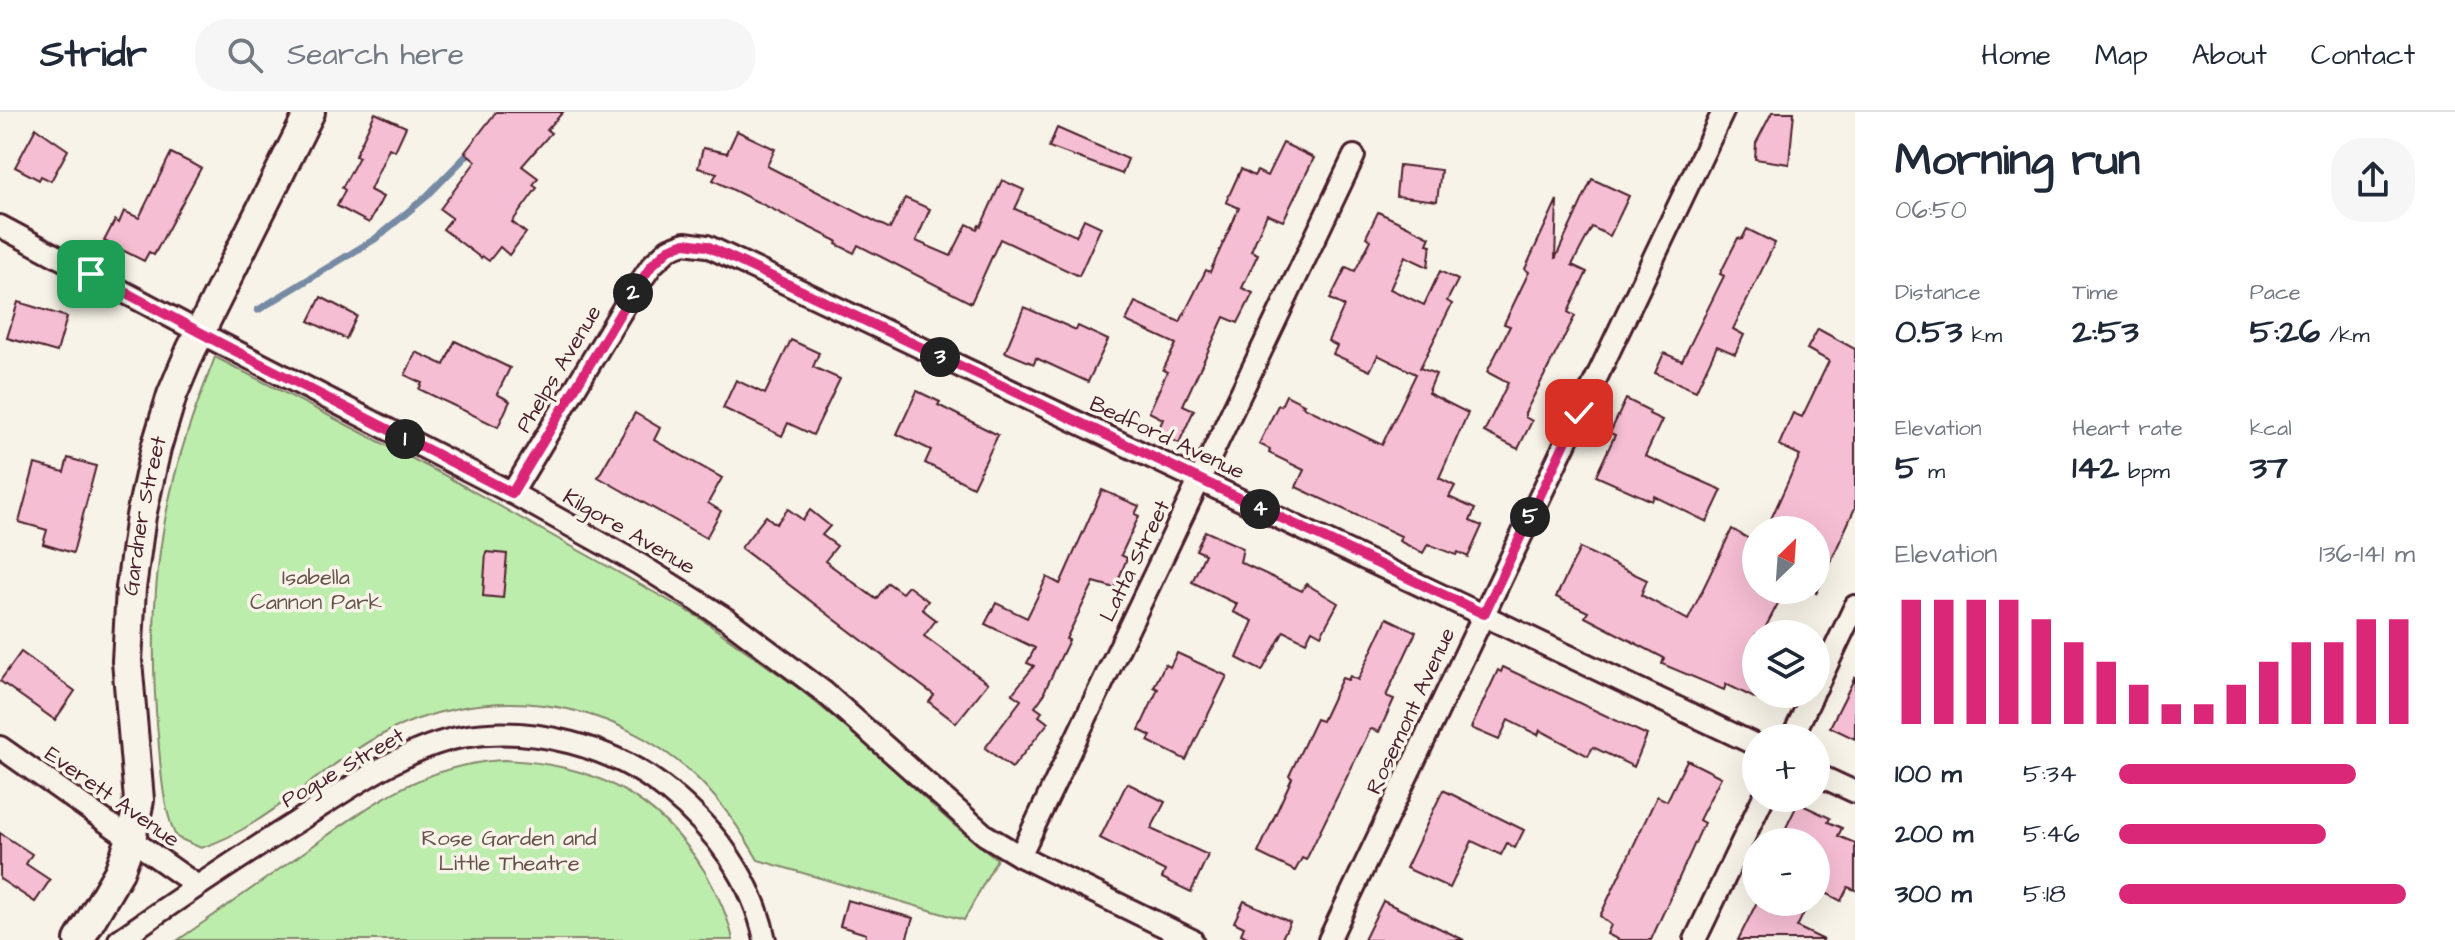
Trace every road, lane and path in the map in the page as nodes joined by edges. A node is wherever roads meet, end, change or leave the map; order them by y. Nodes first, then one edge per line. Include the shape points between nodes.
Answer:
1 (310, 112) edge
2 (1723, 112) edge
3 (1354, 156) dead end
4 (0, 226) edge
5 (685, 243) joint
6 (200, 333) junction
7 (1201, 480) junction
8 (512, 493) junction
9 (1855, 606) edge
10 (1484, 614) junction
11 (1830, 659) edge
12 (1742, 738) edge
13 (0, 747) edge
14 (1830, 780) edge
15 (1855, 792) edge
16 (1756, 812) edge
17 (131, 839) junction
18 (1020, 856) junction
19 (196, 885) junction
20 (79, 940) edge
21 (119, 940) edge
22 (765, 940) edge
23 (1192, 940) edge
24 (1329, 940) edge
25 (1695, 940) edge

1 - 6 street, Gardner Street
2 - 10 street, Rosemont Avenue
3 - 7 street, Latta Street
4 - 6 street, Kilgore Avenue
5 - 7 street, Bedford Avenue via 707,246
5 - 8 street, Phelps Avenue via 669,249 645,276
6 - 8 street, Kilgore Avenue
6 - 17 street, Gardner Street via 156,448 131,588 127,661 139,800
7 - 10 street, Bedford Avenue
7 - 18 street, Latta Street
8 - 18 street, Kilgore Avenue via 685,592 778,656 985,835
9 - 11 street
10 - 12 street, Bedford Avenue
10 - 24 street, Rosemont Avenue
13 - 17 street, Everett Avenue
14 - 15 street
16 - 25 street
17 - 19 street, Everett Avenue
17 - 20 street, Gardner Street via 119,872
18 - 23 street, Kilgore Avenue
19 - 21 street, Pogue Street
19 - 22 street, Pogue Street via 387,766 461,737 537,737 617,759 677,798 731,858 750,892

